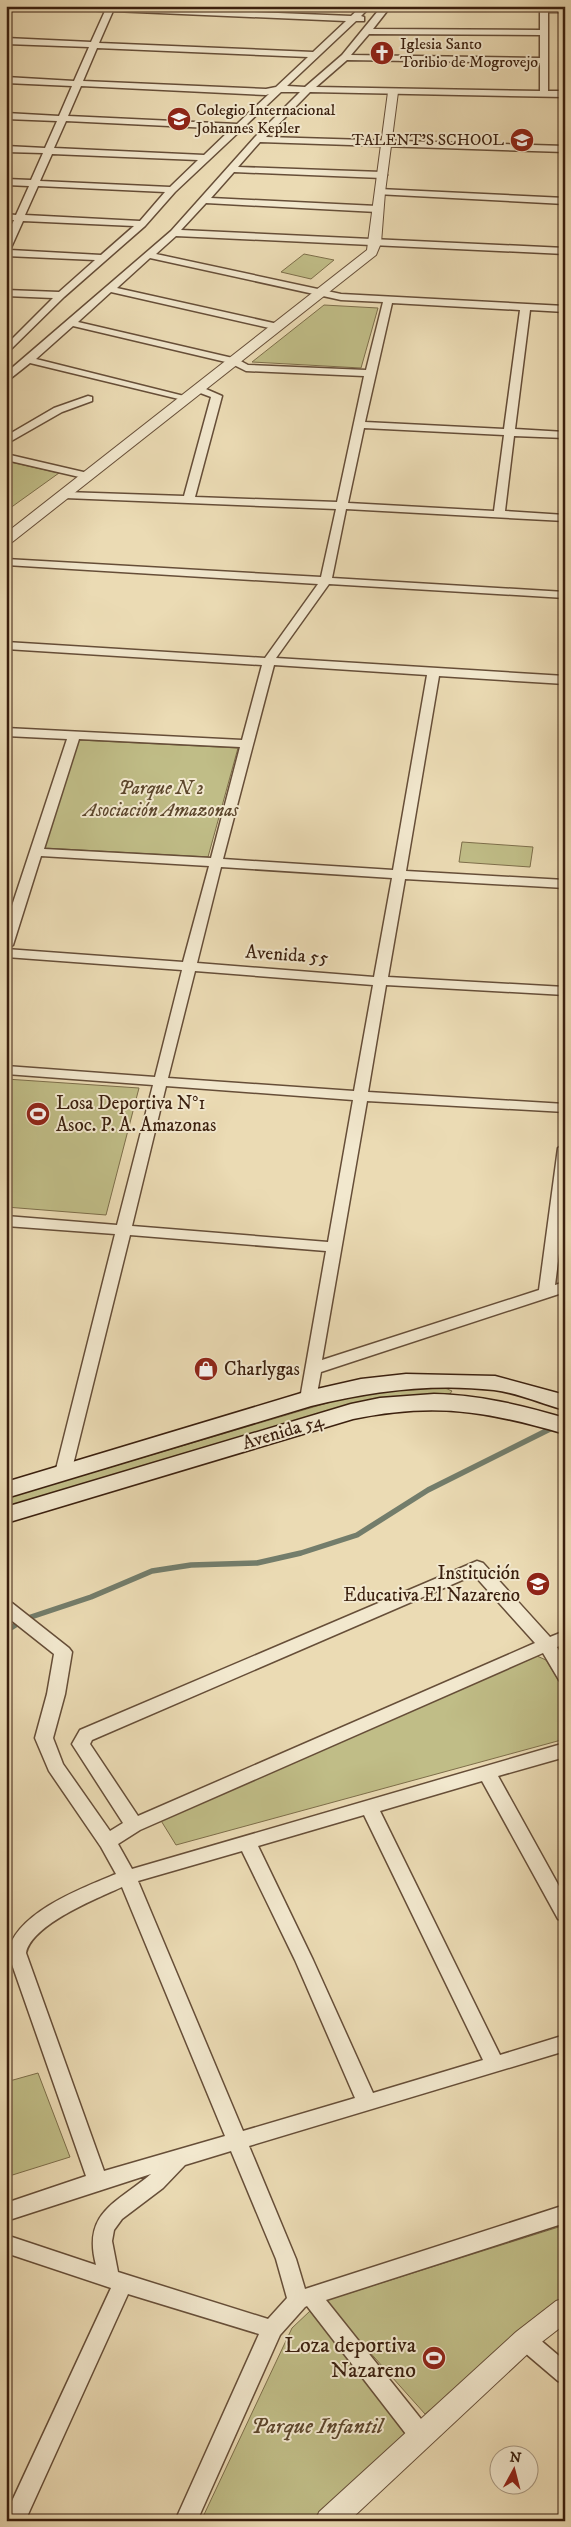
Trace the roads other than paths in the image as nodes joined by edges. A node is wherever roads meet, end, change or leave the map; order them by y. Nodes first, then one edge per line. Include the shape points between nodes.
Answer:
1 (47, 6) edge
2 (367, 6) edge
3 (387, 6) edge
4 (497, 6) edge
5 (110, 8) edge
6 (542, 8) edge
7 (565, 10) edge
8 (355, 18) junction
9 (374, 20) junction
10 (365, 31) junction
11 (542, 33) junction
12 (6, 41) edge
13 (95, 45) junction
14 (316, 55) junction
15 (345, 57) junction
16 (544, 61) junction
17 (6, 80) edge
18 (78, 84) junction
19 (281, 89) junction
20 (307, 90) junction
21 (394, 92) junction
22 (544, 94) junction
23 (565, 94) edge
24 (6, 116) edge
25 (62, 118) junction
26 (242, 127) junction
27 (258, 139) junction
28 (386, 144) junction
29 (6, 149) edge
30 (565, 149) edge
31 (48, 151) junction
32 (208, 158) junction
33 (232, 169) junction
34 (382, 175) junction
35 (6, 182) edge
36 (35, 184) junction
37 (172, 190) junction
38 (379, 192) junction
39 (202, 200) junction
40 (565, 201) edge
41 (377, 209) junction
42 (6, 217) edge
43 (20, 218) junction
44 (142, 224) junction
45 (174, 233) junction
46 (375, 243) junction
47 (6, 249) edge
48 (565, 251) edge
49 (6, 253) edge
50 (148, 255) junction
51 (104, 258) junction
52 (109, 289) junction
53 (321, 292) junction
54 (6, 293) edge
55 (60, 295) junction
56 (388, 300) junction
57 (525, 307) junction
58 (565, 309) edge
59 (71, 323) junction
60 (278, 327) junction
61 (6, 351) edge
62 (29, 360) junction
63 (234, 361) junction
64 (370, 373) junction
65 (6, 379) edge
66 (199, 389) junction
67 (187, 398) junction
68 (88, 399) dead end
69 (360, 425) junction
70 (508, 432) junction
71 (565, 435) edge
72 (6, 441) edge
73 (6, 457) edge
74 (88, 476) junction
75 (64, 494) junction
76 (189, 499) junction
77 (343, 506) junction
78 (499, 514) junction
79 (565, 518) edge
80 (6, 540) edge
81 (6, 562) edge
82 (326, 580) junction
83 (565, 595) edge
84 (6, 645) edge
85 (269, 660) junction
86 (434, 671) junction
87 (565, 680) edge
88 (6, 732) edge
89 (74, 736) junction
90 (248, 744) junction
91 (37, 852) junction
92 (216, 861) junction
93 (399, 876) junction
94 (565, 884) edge
95 (6, 945) edge
96 (6, 953) edge
97 (189, 967) junction
98 (380, 981) junction
99 (565, 991) edge
100 (6, 1070) edge
101 (161, 1081) junction
102 (361, 1096) junction
103 (565, 1108) edge
104 (565, 1148) edge
105 (6, 1221) edge
106 (125, 1230) junction
107 (336, 1247) junction
108 (565, 1287) edge
109 (546, 1293) junction
110 (315, 1368) junction
111 (308, 1399) junction
112 (565, 1404) edge
113 (565, 1426) edge
114 (63, 1473) junction
115 (6, 1490) edge
116 (6, 1515) edge
117 (6, 1607) edge
118 (565, 1637) edge
119 (547, 1645) junction
120 (565, 1676) edge
121 (565, 1750) edge
122 (487, 1773) junction
123 (368, 1807) junction
124 (134, 1825) junction
125 (246, 1841) junction
126 (107, 1842) junction
127 (127, 1877) junction
128 (565, 1914) edge
129 (565, 2043) edge
130 (495, 2064) junction
131 (367, 2102) junction
132 (235, 2142) junction
133 (178, 2158) junction
134 (98, 2181) junction
135 (6, 2212) edge
136 (565, 2214) edge
137 (6, 2244) edge
138 (116, 2281) junction
139 (304, 2298) junction
140 (565, 2309) edge
141 (272, 2328) junction
142 (525, 2340) junction
143 (565, 2374) edge
144 (421, 2436) junction
145 (14, 2521) edge
146 (186, 2521) edge
147 (329, 2521) edge

1 - 5 street
2 - 8 street
3 - 9 street
4 - 6 street
5 - 8 street
5 - 13 street
6 - 7 street
6 - 11 street
8 - 9 street
8 - 14 street
9 - 10 street
10 - 11 street
10 - 15 street
11 - 16 street
12 - 13 street
13 - 14 street
13 - 18 street
14 - 19 street
15 - 16 street
15 - 20 street
16 - 22 street
17 - 18 street
18 - 19 street via 266,92
18 - 25 street
19 - 20 street
19 - 26 street
20 - 21 street
20 - 27 street
21 - 22 street
21 - 28 street
22 - 23 street
24 - 25 street
25 - 26 street
25 - 31 street
26 - 32 street
27 - 28 street
27 - 33 street
28 - 30 street
28 - 34 street
29 - 31 street
31 - 32 street
31 - 36 street
32 - 37 street
33 - 34 street
33 - 39 street
34 - 38 street
35 - 36 street
36 - 37 street
36 - 43 street
37 - 44 street
38 - 40 street
38 - 41 street
39 - 41 street
39 - 45 street
41 - 46 street
42 - 43 street
43 - 44 street
43 - 47 street
44 - 51 street
45 - 46 street
45 - 50 street
46 - 48 street
46 - 53 street via 372,252
49 - 51 street
50 - 52 street
50 - 53 street
51 - 55 street
52 - 59 street
52 - 60 street
53 - 56 street via 340,297
53 - 60 street
54 - 55 street
55 - 61 street
56 - 57 street
56 - 64 street
57 - 58 street
57 - 70 street
59 - 62 street
59 - 63 street
60 - 63 street
62 - 65 street
62 - 67 street
63 - 64 street via 252,369
63 - 66 street
64 - 69 street
66 - 67 street
66 - 76 street via 217,396
67 - 74 street
68 - 72 street via 58,410
69 - 70 street
69 - 77 street
70 - 71 street
70 - 78 street
73 - 74 street
74 - 75 street
75 - 76 street
75 - 80 street
76 - 77 street
77 - 78 street
77 - 82 street
78 - 79 street
81 - 82 street
82 - 83 street
82 - 85 street
84 - 85 street
85 - 86 street
85 - 90 street
86 - 87 street
86 - 93 street
88 - 89 street
89 - 90 street
89 - 91 street
90 - 92 street
91 - 92 street
91 - 95 street
92 - 93 street
92 - 97 street
93 - 94 street
93 - 98 street
96 - 97 street, Avenida 55
97 - 98 street, Avenida 55
97 - 101 street
98 - 99 street, Avenida 55
98 - 102 street
100 - 101 street
101 - 102 street
101 - 106 street
102 - 103 street
102 - 107 street
104 - 109 street
105 - 106 street
106 - 107 street
106 - 114 street
107 - 110 street
108 - 109 street
109 - 110 street
110 - 111 street
111 - 112 main road, Avenida 54 via 383,1383 454,1381 495,1383
111 - 114 main road, Avenida 54
113 - 116 main road, Avenida 54 via 469,1402 396,1403 351,1412
114 - 115 main road, Avenida 54
117 - 126 street via 63,1652 44,1738 55,1766
118 - 119 street
119 - 120 street
119 - 124 street
119 - 124 street via 477,1567 86,1735 81,1744
121 - 122 street
122 - 123 street
122 - 128 street
123 - 125 street
123 - 130 street
124 - 126 street
125 - 127 street
125 - 131 street via 304,1960
126 - 127 street
127 - 132 street
127 - 134 street via 74,1902 29,1930 20,1941 17,1953
129 - 130 street
130 - 131 street
131 - 132 street
132 - 133 street
132 - 139 street
133 - 134 street
133 - 138 street via 163,2177 122,2206 104,2230 102,2244
134 - 135 street
136 - 139 street
137 - 138 street
138 - 141 street
138 - 145 street
139 - 141 street
139 - 144 street
140 - 142 street
141 - 146 street
142 - 143 street
142 - 144 street
144 - 147 street

